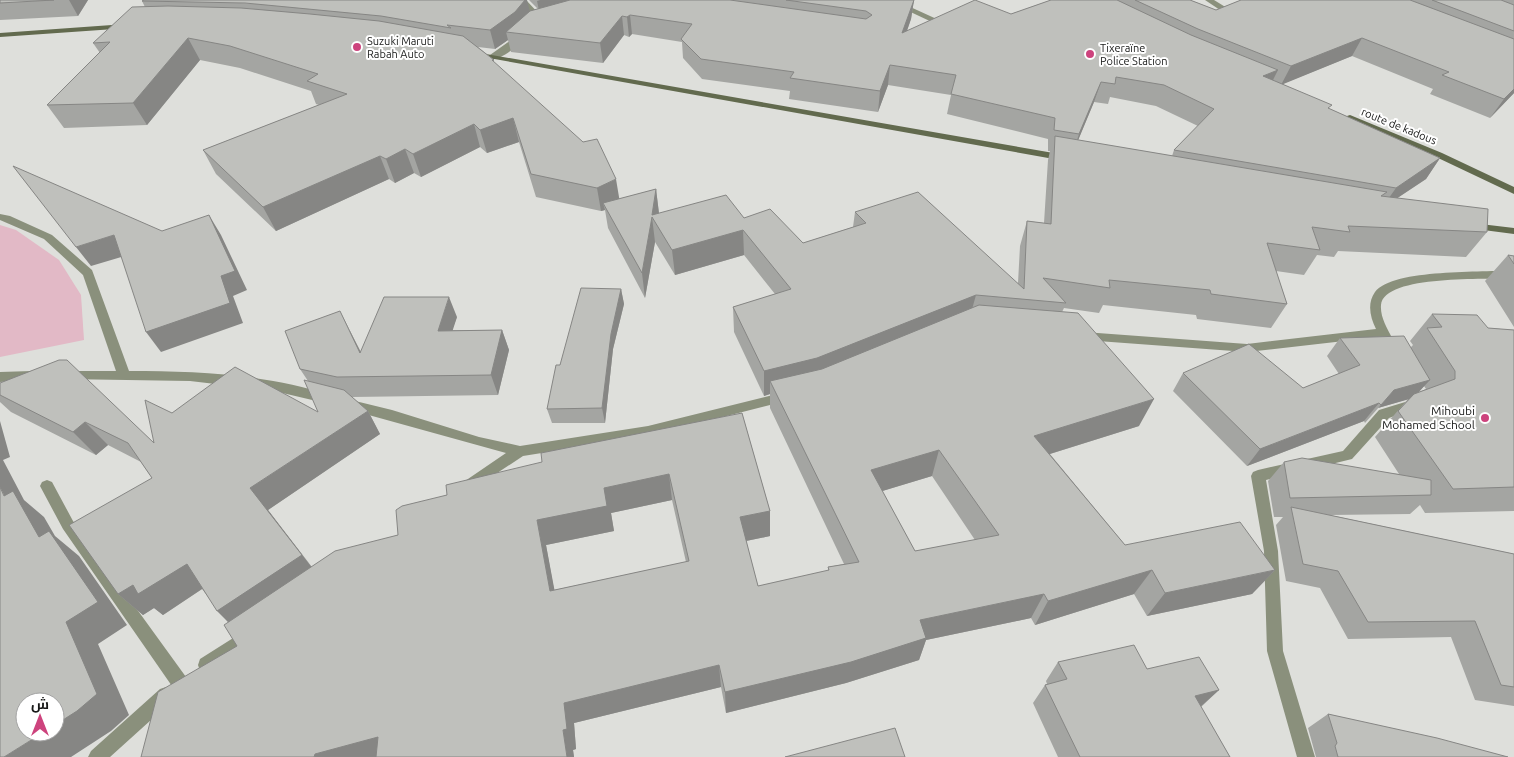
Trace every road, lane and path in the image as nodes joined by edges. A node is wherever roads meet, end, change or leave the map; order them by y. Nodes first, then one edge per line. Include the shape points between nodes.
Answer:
1 (522, 0) edge
2 (889, 0) edge
3 (1209, 0) edge
4 (1223, 8) edge
5 (937, 21) edge
6 (541, 24) edge
7 (136, 25) edge
8 (532, 27) junction
9 (0, 35) edge
10 (464, 52) edge
11 (494, 57) junction
12 (1340, 114) edge
13 (1072, 159) edge
14 (1514, 192) edge
15 (0, 217) edge
16 (1464, 226) edge
17 (1514, 231) edge
18 (1514, 274) edge
19 (1382, 332) junction
20 (1073, 336) edge
21 (1392, 347) edge
22 (124, 376) junction
23 (0, 377) edge
24 (800, 393) edge
25 (1419, 393) edge
26 (520, 451) junction
27 (47, 486) dead end
28 (455, 495) edge
29 (261, 628) edge
30 (180, 683) junction
31 (98, 757) edge
32 (1306, 757) edge

1 - 8 street via 537,16
2 - 5 street
3 - 4 street
6 - 8 street
7 - 9 main road
8 - 11 street via 520,41
10 - 11 main road
11 - 13 main road
12 - 14 main road, route de kadous via 1439,155
15 - 22 street via 48,237 88,274
16 - 17 main road
18 - 19 street via 1405,280 1385,288 1375,302
19 - 20 street via 1248,348
19 - 21 street
22 - 23 street
22 - 26 street via 190,376 274,386
24 - 26 street via 648,431
25 - 32 street via 1424,400 1384,414 1347,456 1258,476 1271,551 1275,651
26 - 28 street
27 - 30 street via 68,525
29 - 30 street
30 - 31 street

